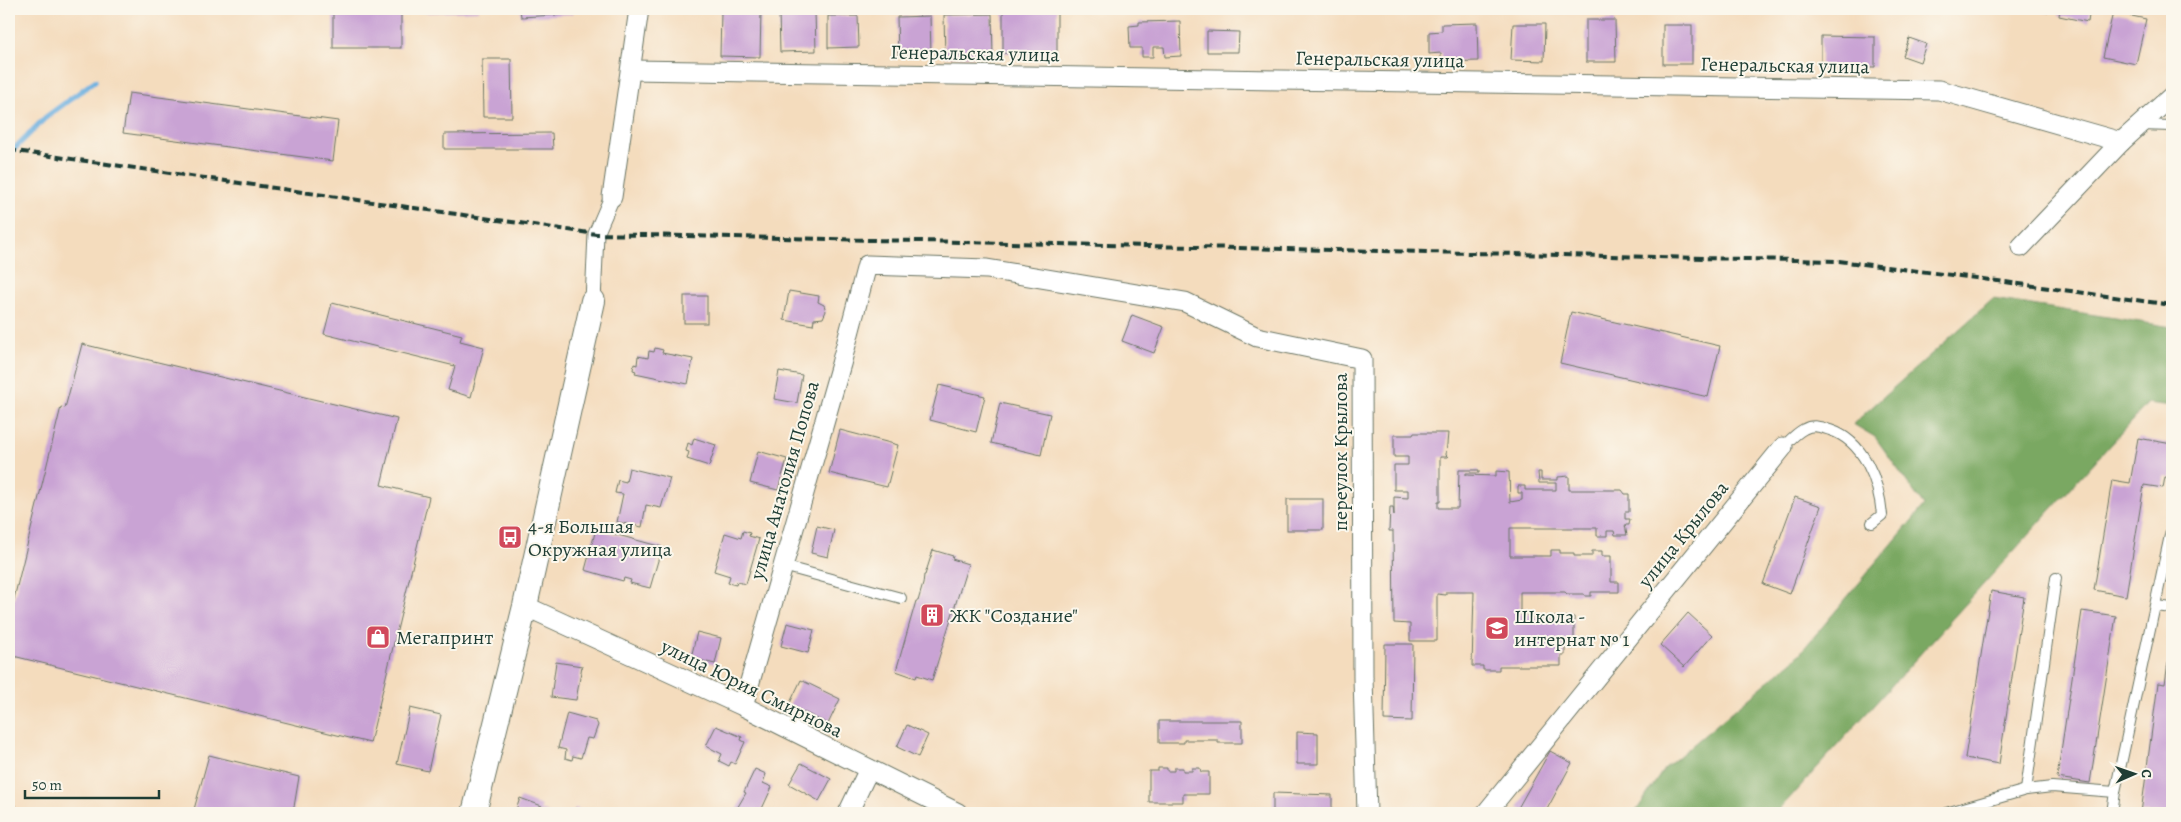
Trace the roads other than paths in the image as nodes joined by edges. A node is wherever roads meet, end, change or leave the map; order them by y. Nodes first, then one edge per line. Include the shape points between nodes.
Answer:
1 (639, 9) edge
2 (631, 70) junction
3 (2172, 96) edge
4 (2140, 125) junction
5 (2172, 126) edge
6 (2121, 142) junction
7 (612, 197) joint
8 (2021, 247) dead end
9 (867, 265) joint
10 (593, 301) joint
11 (1783, 447) joint
12 (1872, 523) dead end
13 (2172, 526) edge
14 (783, 566) junction
15 (2056, 578) dead end
16 (901, 598) dead end
17 (525, 606) junction
18 (2156, 606) junction
19 (2172, 608) edge
20 (743, 706) junction
21 (869, 769) junction
22 (2026, 790) junction
23 (2115, 792) junction
24 (474, 813) edge
25 (848, 813) edge
26 (958, 813) edge
27 (1366, 813) edge
28 (1486, 813) edge
29 (1946, 813) edge
30 (2112, 813) edge

1 - 2 street
2 - 6 street, Генеральская улица via 1939,90
2 - 7 street
3 - 4 street
4 - 5 lane
4 - 6 street
6 - 8 street
7 - 10 street via 596,234
9 - 14 street, улица Анатолия Попова
9 - 27 street, переулок Крылова via 987,269 1185,302 1257,337 1362,359
10 - 17 street
11 - 12 lane via 1803,429 1817,426 1854,443 1865,458 1881,501 1882,515
11 - 28 street, улица Крылова
13 - 18 lane
14 - 16 lane
14 - 20 street, улица Анатолия Попова
15 - 22 lane
17 - 20 street, улица Юрия Смирнова
17 - 24 street
18 - 19 lane
18 - 23 lane
20 - 21 street, улица Юрия Смирнова
21 - 25 street
21 - 26 street, улица Юрия Смирнова
22 - 23 lane via 2052,787
22 - 29 lane
23 - 30 lane

